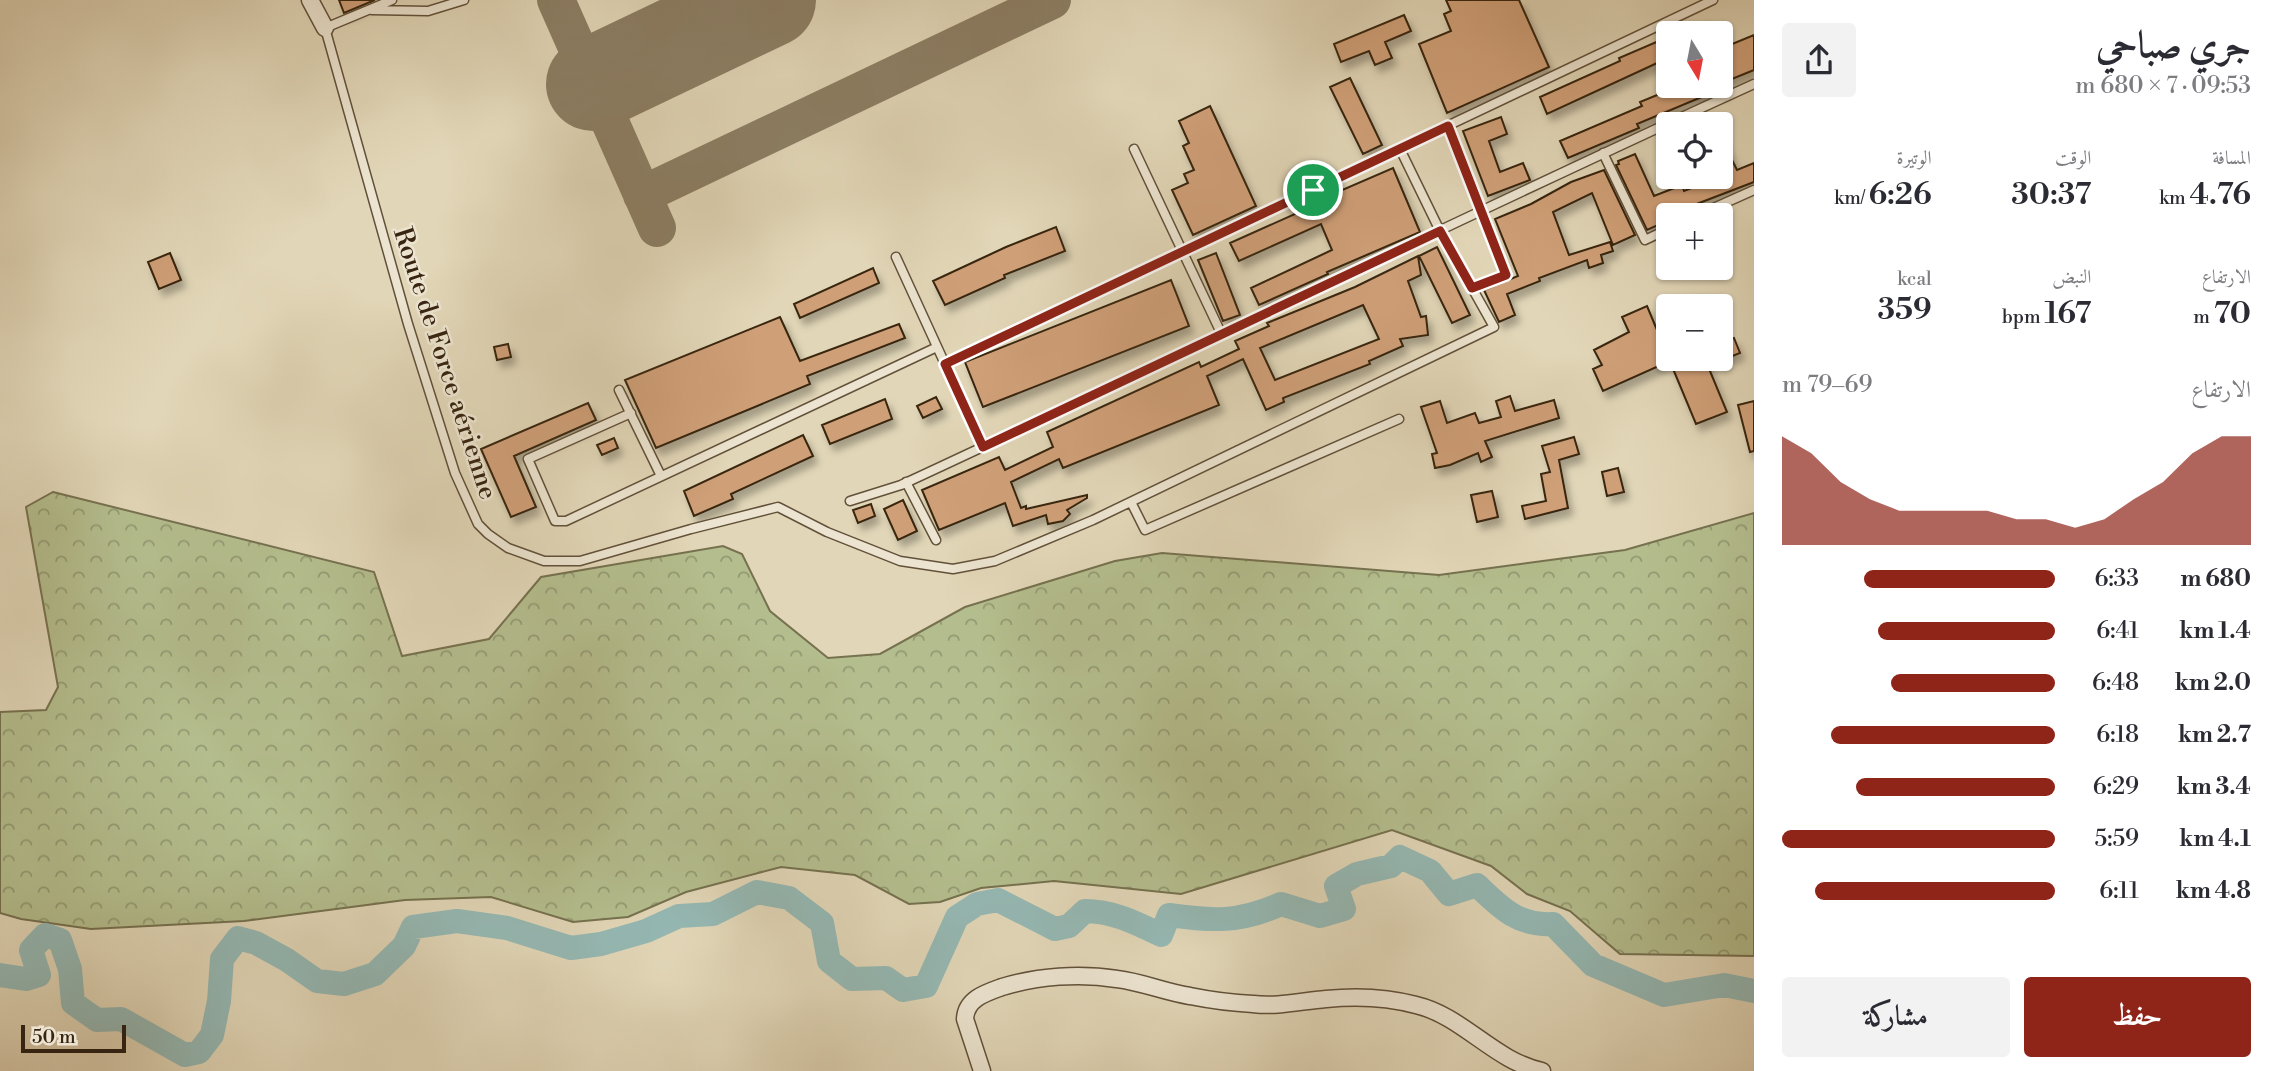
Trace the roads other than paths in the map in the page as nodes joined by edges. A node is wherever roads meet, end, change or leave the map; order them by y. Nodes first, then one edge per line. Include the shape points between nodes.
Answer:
1 (310, 0) edge
2 (392, 0) edge
3 (464, 0) edge
4 (1713, 0) edge
5 (369, 10) junction
6 (325, 28) junction
7 (1754, 84) edge
8 (1448, 126) junction
9 (1134, 149) dead end
10 (1400, 149) junction
11 (1603, 153) junction
12 (1754, 190) edge
13 (1725, 203) edge
14 (1482, 211) junction
15 (1440, 231) junction
16 (1656, 235) edge
17 (1182, 252) junction
18 (896, 257) dead end
19 (1472, 288) junction
20 (1222, 335) junction
21 (937, 347) junction
22 (945, 364) junction
23 (619, 390) dead end
24 (631, 414) junction
25 (1399, 419) dead end
26 (983, 447) junction
27 (661, 476) junction
28 (906, 482) junction
29 (850, 500) dead end
30 (1131, 502) junction
31 (936, 540) dead end
32 (982, 1071) edge
33 (1542, 1071) edge

1 - 6 street
2 - 5 lane
3 - 5 lane via 428,11
4 - 8 lane
5 - 6 lane
6 - 30 lane, Route de Force aérienne via 455,473 478,524 508,548 544,561 580,561 778,507 900,561 953,569 995,561
7 - 11 lane
8 - 10 lane
8 - 14 lane
9 - 17 lane
10 - 15 lane
10 - 17 lane
11 - 14 lane
11 - 16 lane via 1645,240
12 - 13 lane
14 - 15 lane
14 - 19 lane via 1506,275
15 - 19 lane
15 - 20 lane
17 - 20 lane
17 - 22 lane
18 - 21 lane
19 - 30 lane, Route de Force aérienne via 1494,327
20 - 26 lane
21 - 22 lane
21 - 27 lane
22 - 26 lane
23 - 24 lane
24 - 27 lane
24 - 27 lane via 528,459 555,521 566,521
25 - 30 lane via 1145,530
26 - 28 lane
28 - 29 lane
28 - 31 lane
32 - 33 street via 965,1019 972,1001 1015,983 1066,976 1114,978 1188,996 1253,1004 1278,1006 1362,997 1415,1004 1433,1010 1509,1059

